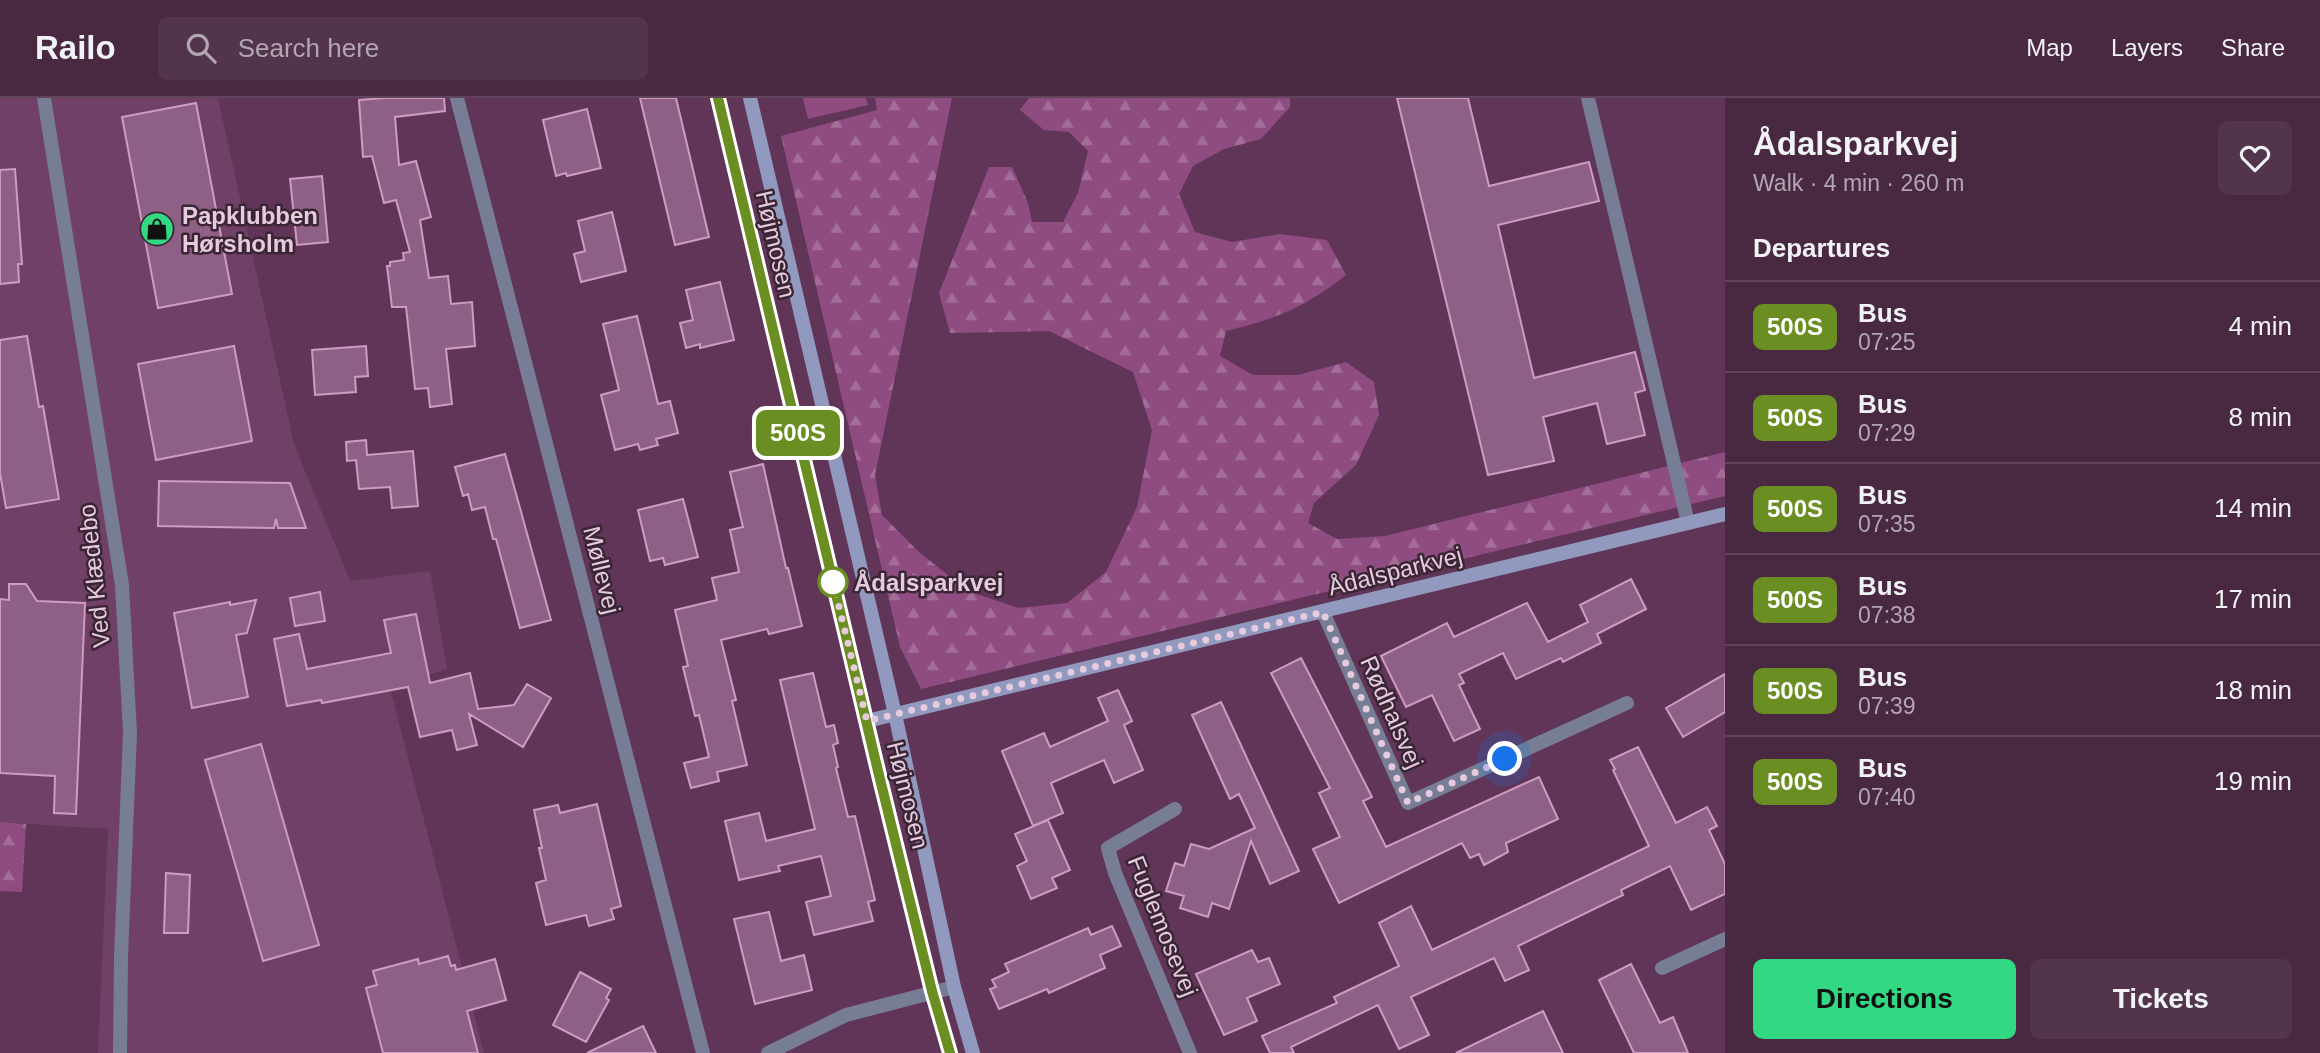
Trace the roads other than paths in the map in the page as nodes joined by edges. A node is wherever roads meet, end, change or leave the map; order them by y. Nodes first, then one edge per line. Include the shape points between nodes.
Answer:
1 (44, 98) edge
2 (457, 98) edge
3 (718, 98) edge
4 (750, 98) edge
5 (1588, 98) edge
6 (1725, 514) edge
7 (1688, 523) junction
8 (1323, 612) junction
9 (1626, 703) dead end
10 (895, 715) junction
11 (867, 721) junction
12 (1175, 809) dead end
13 (1725, 939) edge
14 (1662, 968) dead end
15 (954, 987) junction
16 (932, 991) junction
17 (120, 1053) edge
18 (703, 1053) edge
19 (768, 1053) edge
20 (950, 1053) edge
21 (973, 1053) edge
22 (1190, 1053) edge

1 - 17 street, Ved Klædebo via 122,585 130,733
2 - 18 street, Møllevej
3 - 11 street, Højmosen
4 - 10 street, Højmosen
5 - 7 street
6 - 7 street, Ådalsparkvej
7 - 8 street, Ådalsparkvej
8 - 9 street, Rødhalsvej via 1408,803
8 - 10 street, Ådalsparkvej
10 - 11 street, Ådalsparkvej
10 - 15 street, Højmosen
11 - 16 street, Højmosen
12 - 22 street, Fuglemosevej via 1108,848
13 - 14 street
15 - 16 street
15 - 21 street, Højmosen
16 - 19 street via 846,1015
16 - 20 street, Højmosen

